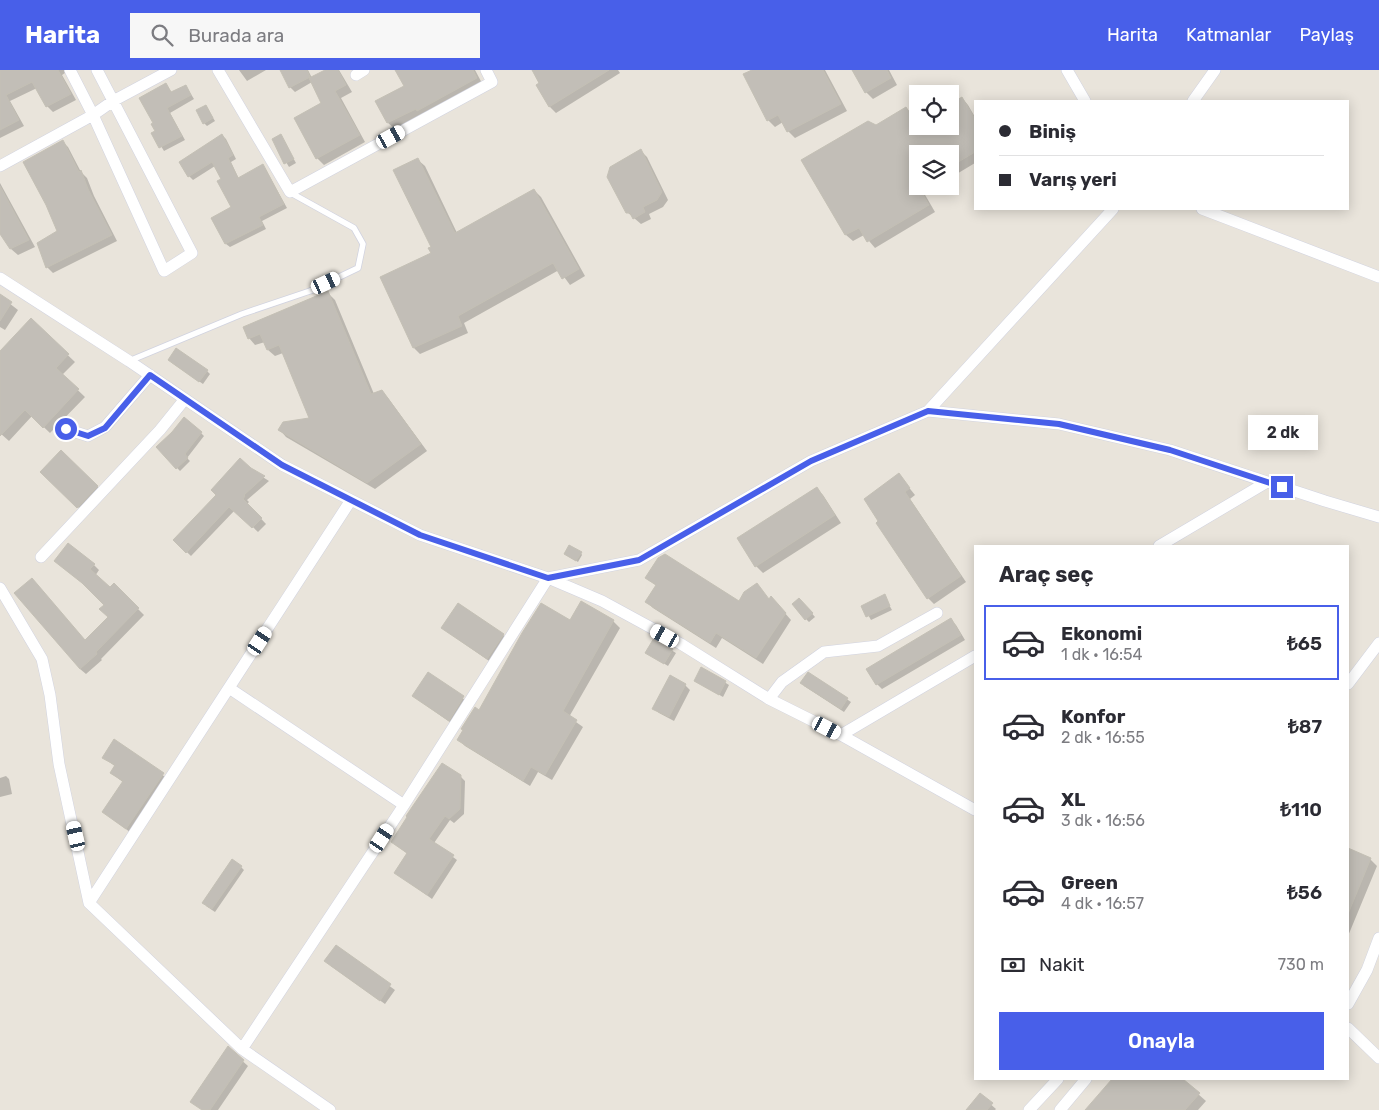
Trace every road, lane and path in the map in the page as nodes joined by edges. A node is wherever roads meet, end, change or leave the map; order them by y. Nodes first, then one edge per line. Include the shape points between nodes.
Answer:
1 (70, 70) edge
2 (97, 70) edge
3 (171, 70) edge
4 (218, 70) edge
5 (486, 70) edge
6 (1067, 70) edge
7 (1215, 70) edge
8 (113, 100) junction
9 (1084, 100) edge
10 (1195, 100) edge
11 (93, 115) junction
12 (0, 166) edge
13 (290, 192) junction
14 (1112, 210) edge
15 (1205, 210) edge
16 (1379, 277) edge
17 (0, 278) edge
18 (129, 361) junction
19 (150, 375) junction
20 (185, 399) junction
21 (928, 411) junction
22 (66, 429) dead end
23 (1267, 482) junction
24 (351, 500) junction
25 (1379, 517) edge
26 (1161, 545) edge
27 (41, 557) dead end
28 (548, 578) junction
29 (0, 588) edge
30 (937, 613) dead end
31 (1379, 643) edge
32 (974, 657) edge
33 (1349, 683) edge
34 (229, 688) junction
35 (769, 698) junction
36 (841, 735) junction
37 (404, 805) junction
38 (974, 809) edge
39 (89, 903) junction
40 (1379, 938) edge
41 (1349, 1002) edge
42 (1349, 1029) edge
43 (242, 1049) junction
44 (1379, 1058) edge
45 (1057, 1080) edge
46 (1085, 1080) edge
47 (330, 1110) edge
48 (1030, 1110) edge
49 (1060, 1110) edge

1 - 11 street
2 - 8 street
3 - 8 street
4 - 13 street
5 - 13 street via 492,82
6 - 9 street
7 - 10 street
8 - 11 street
8 - 11 street via 192,253 164,271
11 - 12 street
13 - 18 lane via 354,228 363,244 358,268
14 - 21 street
15 - 16 street
17 - 18 street
18 - 19 street
19 - 20 street
19 - 22 street via 105,428 88,436
20 - 24 street via 282,465
20 - 27 street
21 - 23 street via 1059,424 1170,450
21 - 28 street via 811,461 639,560
23 - 25 street
23 - 26 street
24 - 28 street via 420,535
24 - 34 street
28 - 35 street via 602,602 681,644
28 - 37 street
29 - 39 street via 42,659 59,764
30 - 35 street via 878,646 824,652 782,682
31 - 33 street
32 - 36 street
34 - 37 street
34 - 39 street
35 - 36 street
36 - 38 street
37 - 43 street
39 - 43 street
40 - 41 street
42 - 44 street
43 - 47 street
45 - 48 street
46 - 49 street

